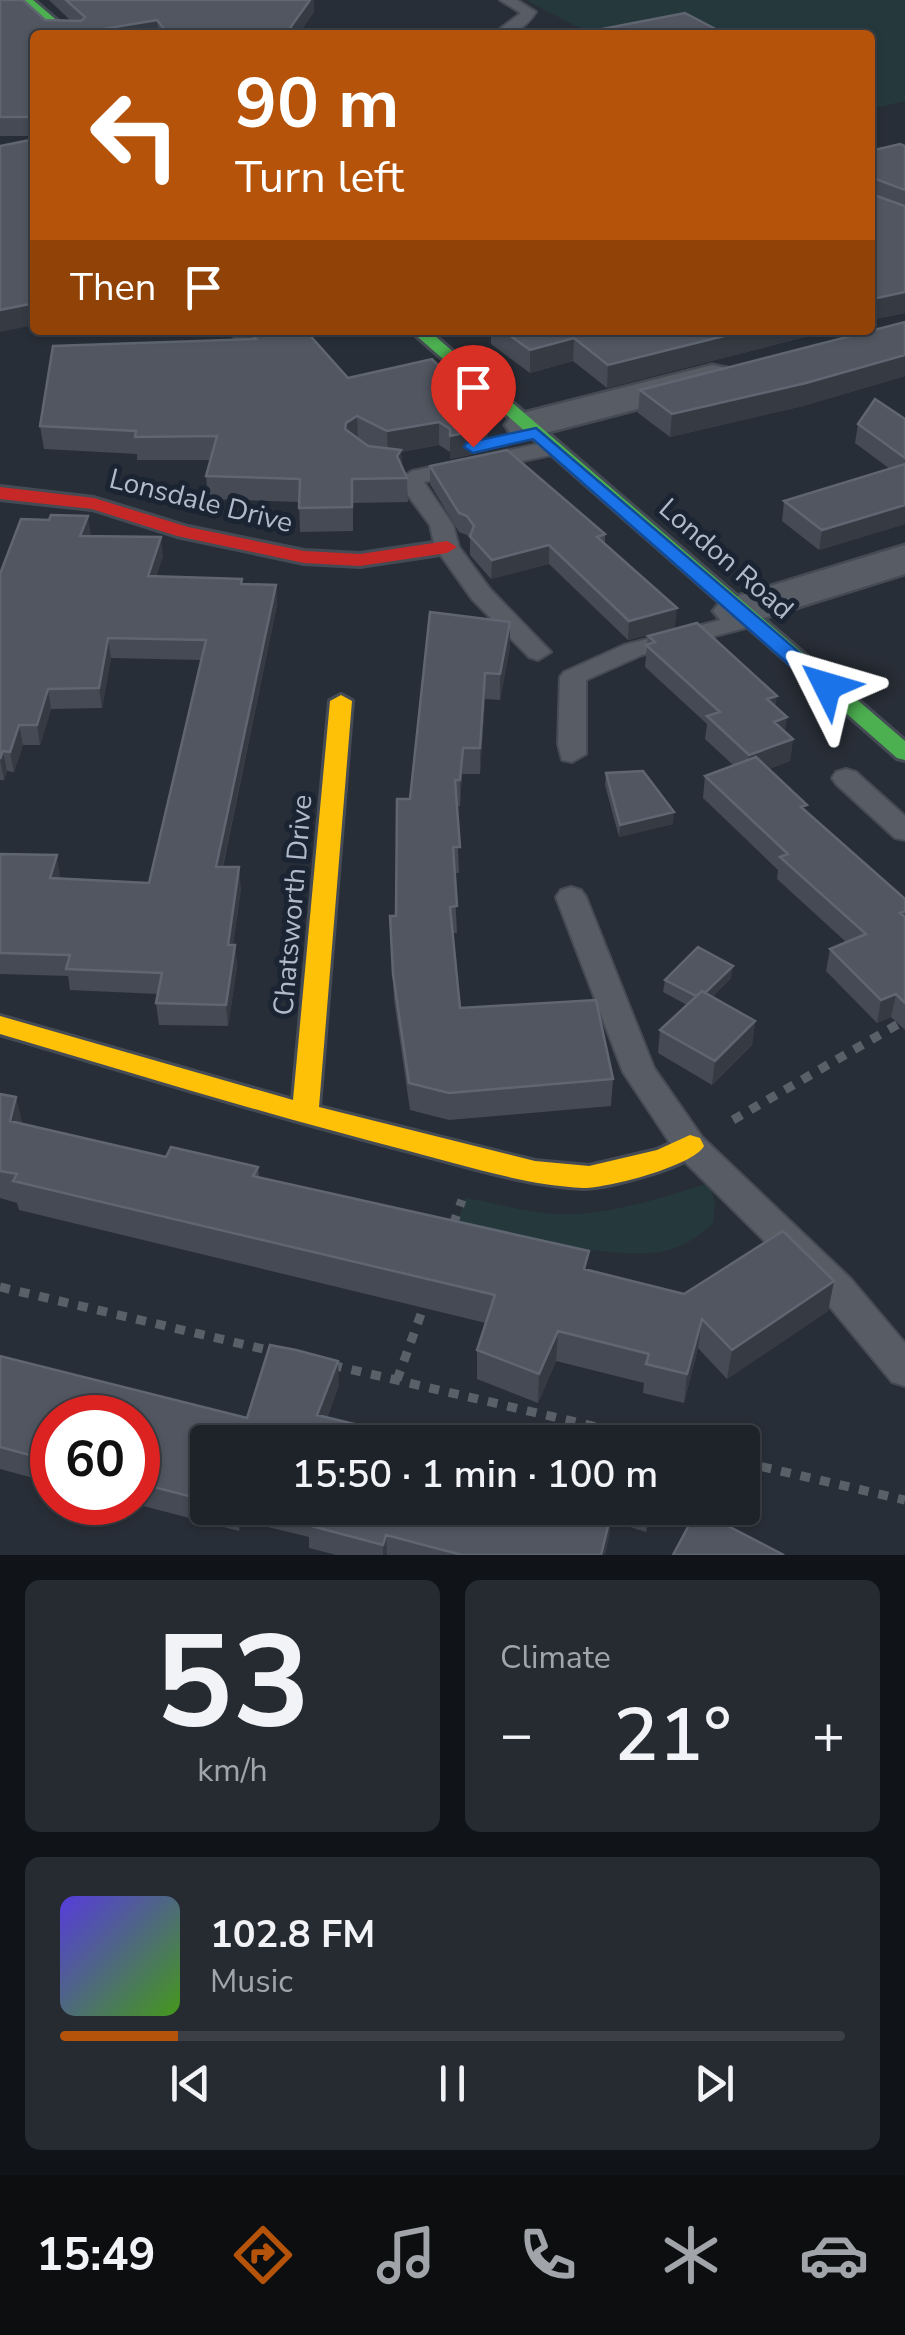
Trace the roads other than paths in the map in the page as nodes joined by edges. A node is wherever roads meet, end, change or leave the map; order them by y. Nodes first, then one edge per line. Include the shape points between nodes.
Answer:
1 (26, 0) edge
2 (507, 0) edge
3 (62, 30) edge
4 (508, 30) edge
5 (424, 335) edge
6 (754, 366) edge
7 (538, 435) junction
8 (397, 464) edge
9 (0, 493) edge
10 (447, 547) junction
11 (905, 559) edge
12 (743, 615) junction
13 (538, 652) dead end
14 (341, 701) dead end
15 (905, 753) edge
16 (572, 754) dead end
17 (846, 778) dead end
18 (905, 831) edge
19 (571, 897) dead end
20 (0, 1025) edge
21 (305, 1114) junction
22 (690, 1146) junction
23 (905, 1370) edge

1 - 3 street
2 - 4 lane via 528,12
5 - 7 street, London Road
6 - 7 street
7 - 8 lane
7 - 10 lane via 412,478 442,525
7 - 12 street, London Road
9 - 10 street, Lonsdale Drive via 94,504 184,532 304,557 360,560
10 - 13 lane
11 - 12 street
12 - 15 street, London Road
12 - 16 lane via 584,668 573,677
14 - 21 street, Chatsworth Drive
17 - 18 lane
19 - 22 lane via 639,1072
20 - 21 street
21 - 22 street via 536,1172 589,1176 664,1159
22 - 23 lane via 838,1290

